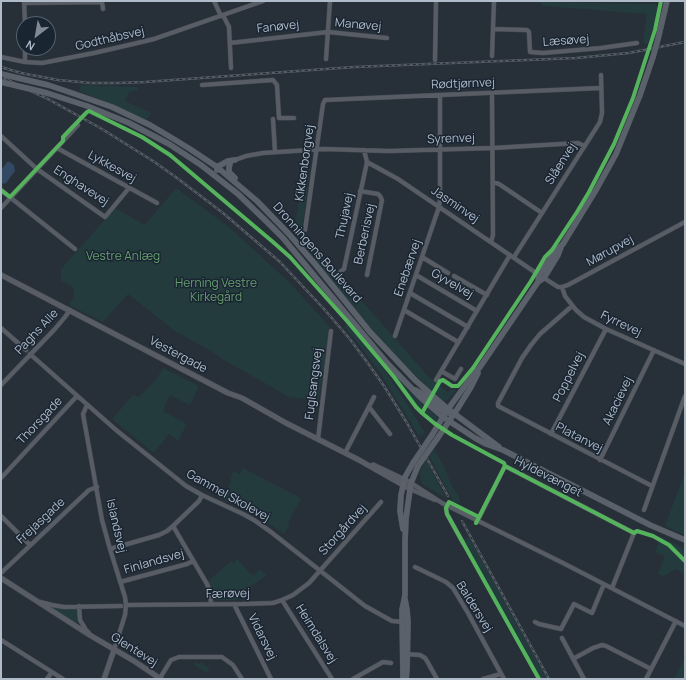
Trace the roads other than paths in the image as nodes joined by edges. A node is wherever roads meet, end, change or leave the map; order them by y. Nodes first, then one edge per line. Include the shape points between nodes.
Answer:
1 (214, 1) edge
2 (263, 1) edge
3 (330, 1) edge
4 (436, 1) edge
5 (494, 1) edge
6 (665, 1) edge
7 (24, 2) edge
8 (103, 9) dead end
9 (222, 15) junction
10 (25, 16) edge
11 (493, 29) junction
12 (328, 32) junction
13 (387, 38) dead end
14 (230, 42) junction
15 (637, 43) dead end
16 (25, 56) edge
17 (492, 56) dead end
18 (1, 57) edge
19 (326, 59) dead end
20 (435, 60) dead end
21 (25, 62) junction
22 (231, 68) dead end
23 (1, 74) edge
24 (601, 75) dead end
25 (1, 82) edge
26 (202, 85) dead end
27 (601, 88) junction
28 (492, 93) junction
29 (440, 95) junction
30 (325, 100) joint
31 (272, 118) dead end
32 (294, 118) dead end
33 (78, 125) dead end
34 (1, 136) edge
35 (585, 146) junction
36 (56, 148) junction
37 (493, 148) junction
38 (317, 150) junction
39 (364, 150) junction
40 (440, 150) junction
41 (275, 152) junction
42 (186, 155) junction
43 (232, 162) junction
44 (367, 162) junction
45 (37, 169) junction
46 (218, 169) junction
47 (493, 182) junction
48 (129, 188) junction
49 (243, 189) junction
50 (1, 190) edge
51 (360, 191) junction
52 (10, 198) junction
53 (157, 203) dead end
54 (440, 207) junction
55 (1, 208) edge
56 (542, 214) junction
57 (266, 221) junction
58 (685, 222) edge
59 (305, 230) dead end
60 (491, 242) junction
61 (75, 249) dead end
62 (512, 256) junction
63 (422, 257) junction
64 (340, 272) dead end
65 (448, 273) dead end
66 (1, 275) edge
67 (367, 275) dead end
68 (416, 275) junction
69 (454, 276) dead end
70 (541, 277) junction
71 (562, 287) junction
72 (410, 293) junction
73 (486, 295) junction
74 (572, 306) junction
75 (70, 310) junction
76 (404, 310) junction
77 (477, 311) junction
78 (468, 327) junction
79 (1, 328) edge
80 (606, 329) junction
81 (331, 331) dead end
82 (395, 336) dead end
83 (458, 342) junction
84 (26, 350) dead end
85 (654, 350) junction
86 (30, 354) junction
87 (685, 364) edge
88 (480, 367) junction
89 (461, 369) dead end
90 (441, 371) junction
91 (436, 380) dead end
92 (1, 385) edge
93 (77, 396) junction
94 (685, 396) edge
95 (374, 397) dead end
96 (87, 405) junction
97 (370, 407) junction
98 (449, 415) junction
99 (390, 434) dead end
100 (551, 434) junction
101 (318, 439) junction
102 (503, 450) junction
103 (345, 453) junction
104 (600, 460) junction
105 (1, 478) edge
106 (407, 485) junction
107 (652, 486) junction
108 (97, 487) junction
109 (202, 495) junction
110 (381, 502) dead end
111 (448, 505) junction
112 (644, 510) dead end
113 (1, 516) edge
114 (478, 520) junction
115 (650, 525) junction
116 (173, 526) junction
117 (685, 540) edge
118 (405, 541) junction
119 (463, 543) dead end
120 (685, 544) edge
121 (30, 545) junction
122 (110, 549) junction
123 (193, 561) junction
124 (415, 567) dead end
125 (320, 571) junction
126 (1, 573) edge
127 (1, 578) edge
128 (120, 582) junction
129 (604, 584) junction
130 (612, 588) junction
131 (282, 600) junction
132 (38, 602) junction
133 (211, 604) junction
134 (234, 604) junction
135 (79, 606) junction
136 (124, 606) junction
137 (676, 621) junction
138 (405, 622) junction
139 (535, 622) dead end
140 (685, 626) edge
141 (96, 638) junction
142 (562, 638) dead end
143 (1, 640) edge
144 (114, 650) junction
145 (405, 654) junction
146 (573, 659) junction
147 (391, 663) dead end
148 (651, 669) junction
149 (52, 672) junction
150 (501, 674) junction
151 (47, 679) edge
152 (63, 679) edge
153 (104, 679) edge
154 (160, 679) edge
155 (242, 679) edge
156 (271, 679) edge
157 (332, 679) edge
158 (353, 679) edge
159 (404, 679) edge
160 (437, 679) edge
161 (483, 679) edge
162 (504, 679) edge
163 (584, 679) edge
164 (646, 679) edge

1 - 9 street
2 - 9 street, Godthåbsvej
3 - 12 street, Manøvej
4 - 20 street
5 - 11 street
6 - 70 main road, bridge via 653,57 636,108 616,154 558,255
7 - 8 street via 102,2
7 - 10 street
9 - 14 street via 229,27
9 - 21 street, Godthåbsvej via 183,30 133,44 42,63
11 - 15 street, Læsøvej via 527,30 530,52 543,53
11 - 17 street
12 - 13 street, Manøvej
12 - 14 street, Fanøvej
12 - 19 street, Manøvej
14 - 22 street
16 - 21 street
18 - 21 street, Godthåbsvej
23 - 46 main road, Dronningens Boulevard via 89,98 132,116 190,148
24 - 27 street, Slåenvej
25 - 42 main road, Dronningens Boulevard, bridge via 47,92 86,106 129,123
26 - 32 street via 273,80 277,85 280,118
27 - 28 street, Rødtjørnvej
27 - 35 street, Slåenvej via 600,122
28 - 29 street, Rødtjørnvej
28 - 37 street
29 - 30 street, Rødtjørnvej
29 - 40 street, Enebærvej
30 - 38 street, Kikkenborgvej
31 - 41 street
33 - 36 street
34 - 45 street, Enghavevej
35 - 37 street, Syrenvej via 578,143
35 - 56 street, Slåenvej
36 - 45 street
36 - 48 street, Lykkesvej
37 - 40 street, Syrenvej
37 - 47 street
38 - 39 street, Syrenvej
38 - 41 street, Syrenvej
38 - 59 street, Kikkenborgvej
39 - 40 street, Syrenvej
39 - 44 street
40 - 54 street, Enebærvej
41 - 43 street, Syrenvej via 251,155
42 - 46 main road via 194,157 212,169
42 - 57 main road, Dronningens Boulevard via 238,194
43 - 46 main road
43 - 49 main road via 229,172 241,183
44 - 51 street, Thujavej
44 - 54 street, Jasminvej
45 - 48 street, Enghavevej via 105,217
45 - 52 street
46 - 49 main road, Dronningens Boulevard
46 - 57 main road via 219,174 258,208
47 - 56 street
47 - 60 street
48 - 53 street, Lykkesvej
49 - 98 main road, Dronningens Boulevard via 303,250 370,332
50 - 52 street
51 - 64 street, Thujavej via 344,269
51 - 67 street, Berberisvej via 378,194 382,200
52 - 55 street
52 - 61 street
54 - 60 street, Jasminvej
54 - 63 street, Enebærvej
56 - 62 street, Slåenvej
57 - 98 main road, Dronningens Boulevard via 408,386
58 - 71 street, Mørupvej
60 - 62 street, Jasminvej
62 - 70 street, Jasminvej
62 - 73 street, Gyvelvej
63 - 65 street, Gyvelvej
63 - 68 street, Enebærvej
66 - 75 street, Vestergade
68 - 72 street, Enebærvej
68 - 77 street, Gyvelvej
69 - 73 street, Gyvelvej
70 - 71 street
70 - 88 main road
71 - 74 street, Fyrrevej
72 - 76 street, Enebærvej
72 - 78 street
73 - 77 street, Gyvelvej
74 - 80 street, Fyrrevej via 584,317
74 - 100 street, Platanvej via 531,345 498,403 498,406
75 - 86 street, Paghs Alle
75 - 101 street, Vestergade
76 - 82 street, Enebærvej
76 - 83 street
77 - 78 street, Gyvelvej
78 - 83 street, Gyvelvej
79 - 84 street
80 - 85 street, Fyrrevej
80 - 100 street, Poppelvej
81 - 101 street, Fuglsangsvej
83 - 90 street, Gyvelvej
85 - 87 street, Fyrrevej
85 - 104 street, Akacievej
86 - 92 street, Paghs Alle
86 - 93 street, Gammel Skolevej
88 - 98 main road via 467,383
88 - 98 main road via 471,386
89 - 90 street via 455,379
90 - 91 street, Gyvelvej
93 - 96 street, Gammel Skolevej
93 - 105 street, Thorsgade
94 - 107 street
95 - 97 street
96 - 108 street, Islandsvej via 83,414
96 - 109 street, Gammel Skolevej via 186,486
97 - 99 street
97 - 103 street
98 - 102 main road, Dronningens Boulevard
98 - 102 main road, Dronningens Boulevard via 470,435
98 - 106 main road, bridge via 416,464
100 - 104 street, Platanvej
101 - 103 street, Vestergade
102 - 115 main road, Dronningens Boulevard
103 - 106 street, Vestergade
104 - 107 street, Platanvej
106 - 111 street via 415,492
106 - 118 main road
106 - 118 main road via 401,495 400,511
107 - 112 street
108 - 121 street, Frejasgade via 89,490
108 - 122 street, Islandsvej
109 - 116 street
109 - 125 street, Gammel Skolevej via 254,520
110 - 125 street, Storgårdvej
111 - 114 street
111 - 119 street via 447,514
113 - 121 street
114 - 129 street
114 - 130 street, Hyldevænget via 505,466 634,533
115 - 117 main road, Dronningens Boulevard
115 - 120 main road, Dronningens Boulevard
116 - 122 street via 159,535
116 - 123 street
118 - 138 main road via 405,595 402,610
121 - 126 street, Frejasgade
122 - 128 street, Islandsvej
123 - 128 street, Finlandsvej
123 - 133 street via 207,584
124 - 150 street, Baldersvej via 450,584
125 - 131 street, Færøvej via 305,587
125 - 138 street, Gammel Skolevej via 378,614 392,621
127 - 132 street, Glentevej
128 - 136 street, Islandsvej via 125,597
129 - 130 street
129 - 139 street via 592,613 574,604 560,629
130 - 137 street
131 - 134 street, Færøvej via 273,603
131 - 157 street, Heimdalsvej
132 - 135 street, Færøvej via 64,607
132 - 141 street, Glentevej
133 - 134 street, Færøvej
133 - 136 street, Færøvej
134 - 156 street, Vidarsvej
135 - 136 street, Færøvej
135 - 141 street, Glentevej via 82,624
136 - 144 street, Islandsvej via 125,615
137 - 140 street
137 - 148 street
138 - 145 main road
141 - 144 street, Glentevej
142 - 146 street
143 - 149 street
144 - 153 street
144 - 154 street, Glentevej
145 - 159 main road via 407,670
145 - 160 street via 425,658
146 - 148 street via 602,645
146 - 163 street
147 - 158 street via 383,662
148 - 164 street
149 - 151 street
149 - 152 street
150 - 161 street
150 - 162 street, Baldersvej
154 - 155 street via 171,660 179,657 222,657 234,665

